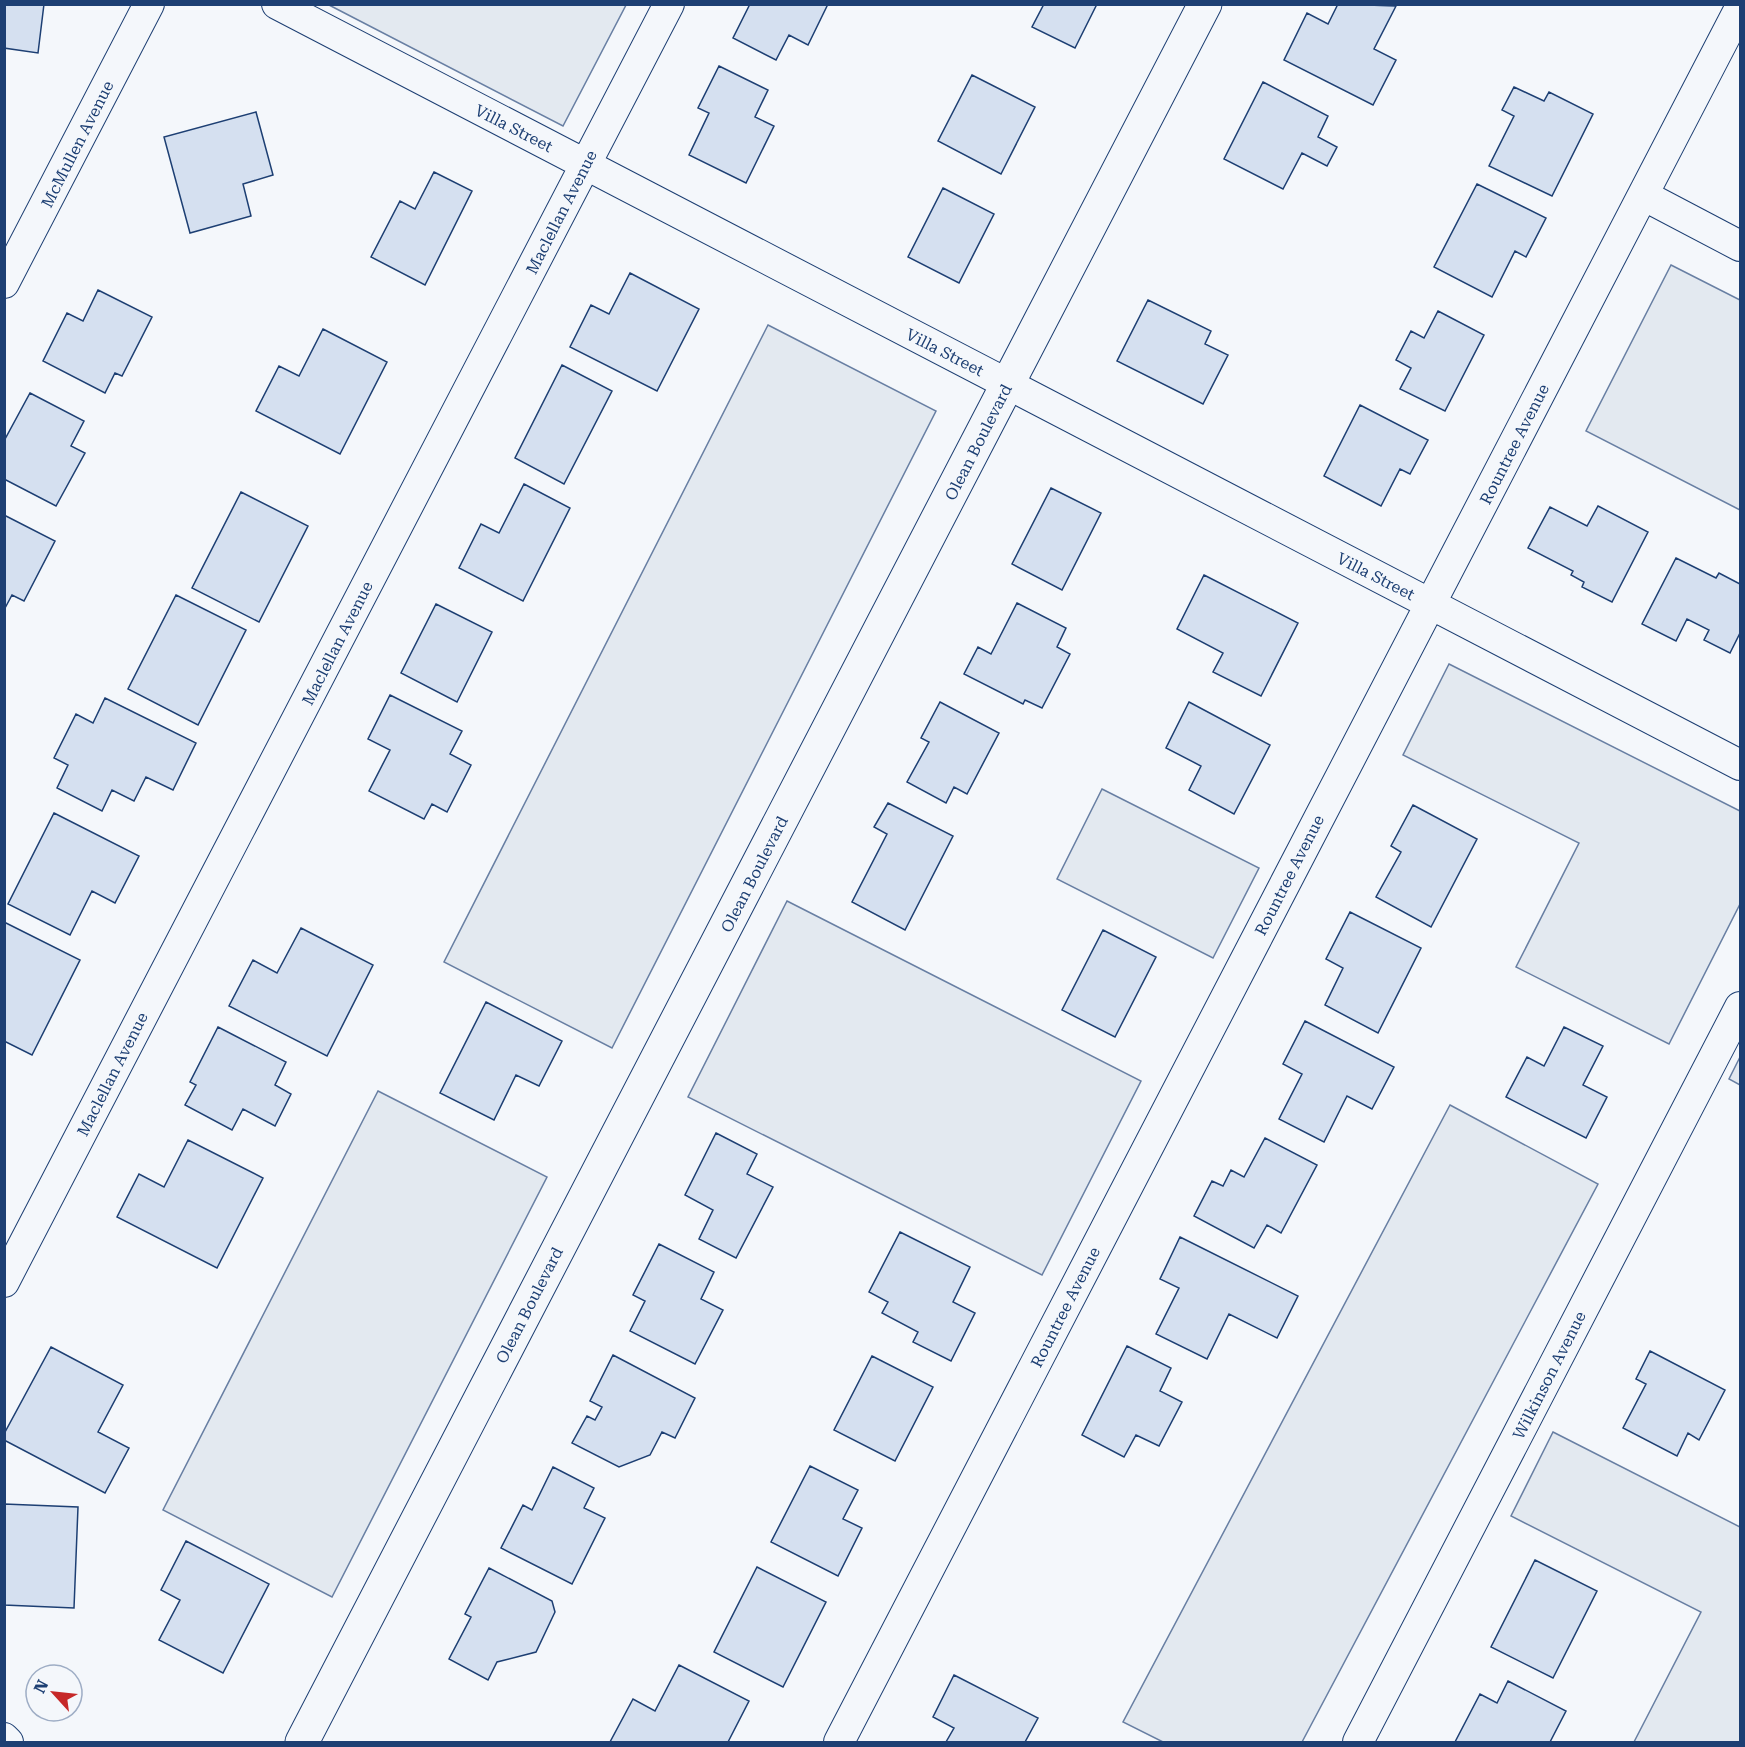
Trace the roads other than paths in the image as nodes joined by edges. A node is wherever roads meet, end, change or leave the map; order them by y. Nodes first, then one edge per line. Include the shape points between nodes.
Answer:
1 (149, 4) edge
2 (277, 4) edge
3 (669, 4) edge
4 (1205, 4) edge
5 (1740, 8) edge
6 (585, 165) junction
7 (1643, 195) junction
8 (1740, 246) edge
9 (4, 283) edge
10 (1008, 385) junction
11 (1430, 604) junction
12 (1740, 765) edge
13 (1740, 1006) edge
14 (4, 1282) edge
15 (4, 1738) edge
16 (8, 1743) edge
17 (302, 1743) edge
18 (839, 1743) edge
19 (1358, 1743) edge

1 - 9 street, McMullen Avenue
2 - 6 street, Villa Street
3 - 6 street, Maclellan Avenue
4 - 10 street, Olean Boulevard
5 - 7 street, Rountree Avenue
6 - 10 street, Villa Street
6 - 14 street, Maclellan Avenue
7 - 8 street
7 - 11 street, Rountree Avenue
10 - 11 street, Villa Street
10 - 17 street, Olean Boulevard
11 - 12 street, Villa Street
11 - 18 street, Rountree Avenue
13 - 19 street, Wilkinson Avenue
15 - 16 street

